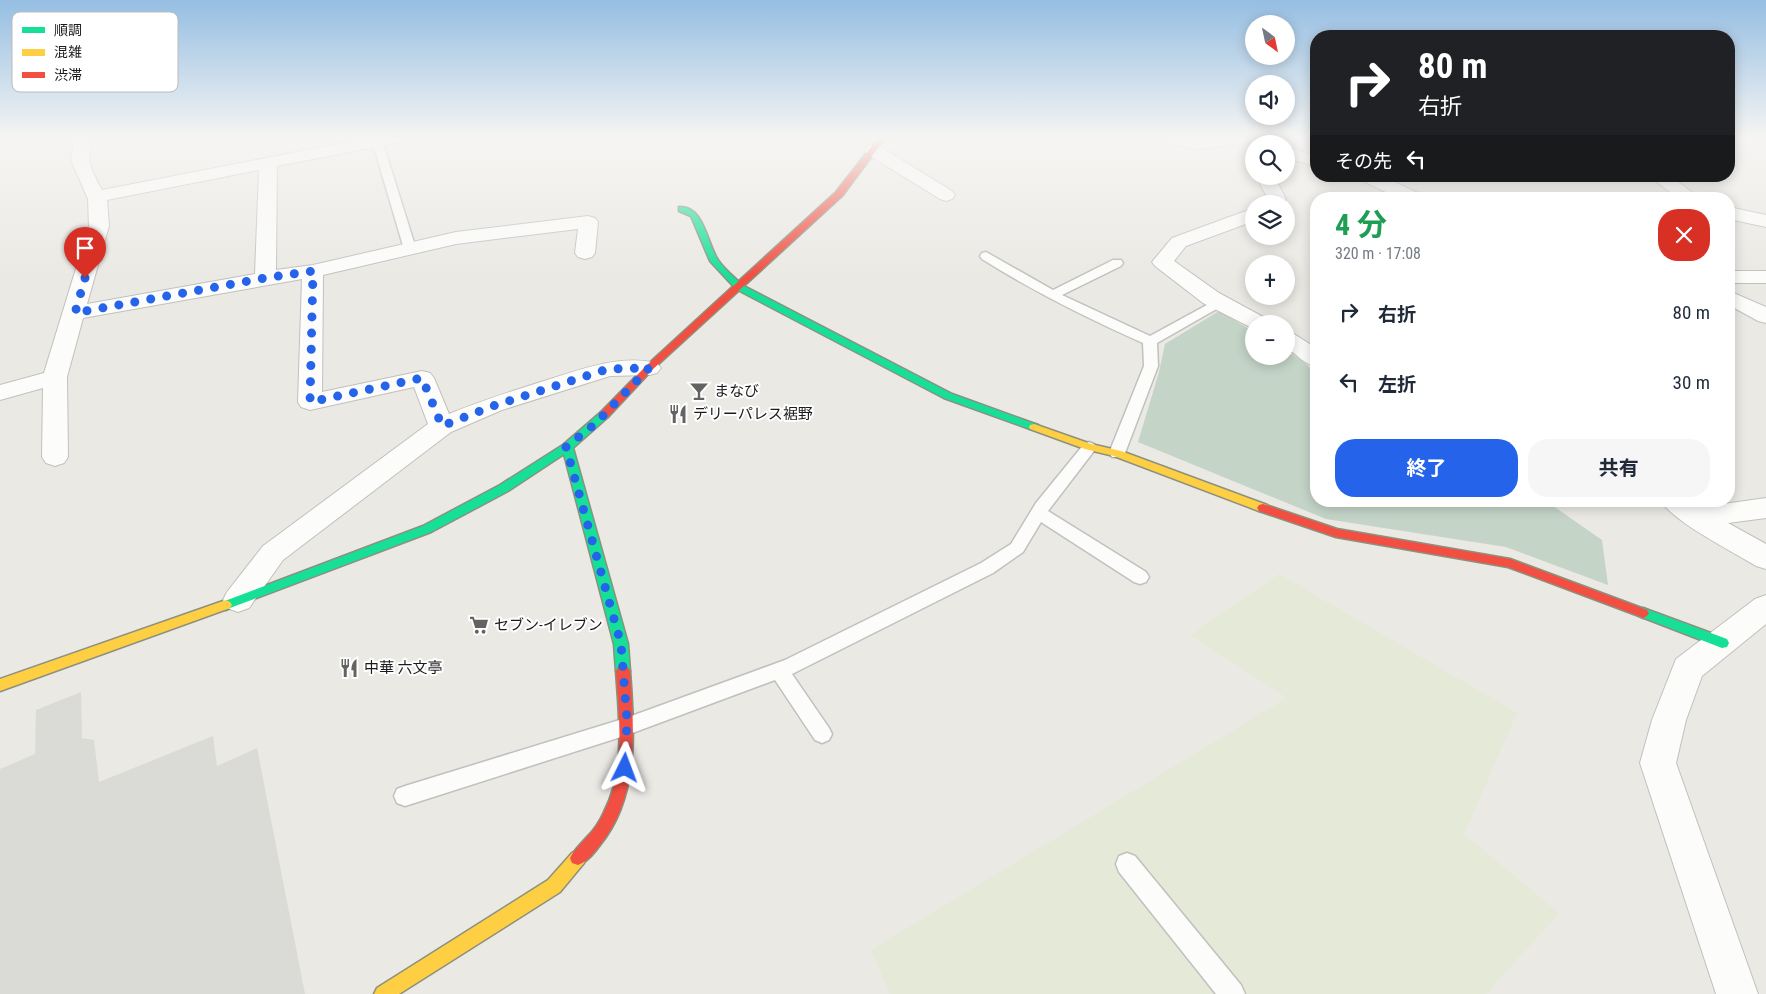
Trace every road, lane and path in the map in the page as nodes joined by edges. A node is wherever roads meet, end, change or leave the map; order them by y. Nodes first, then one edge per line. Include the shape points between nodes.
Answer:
1 (88, 183) edge
2 (165, 183) edge
3 (267, 183) edge
4 (390, 183) edge
5 (847, 183) edge
6 (931, 183) edge
7 (1382, 183) edge
8 (1669, 183) edge
9 (1400, 192) edge
10 (1682, 192) edge
11 (946, 195) dead end
12 (96, 197) junction
13 (682, 209) dead end
14 (1735, 214) edge
15 (1245, 217) edge
16 (1766, 222) edge
17 (410, 249) junction
18 (585, 252) dead end
19 (986, 256) dead end
20 (1117, 263) dead end
21 (313, 271) junction
22 (1735, 276) edge
23 (1766, 277) edge
24 (265, 278) junction
25 (739, 287) junction
26 (1052, 295) junction
27 (1735, 300) edge
28 (1221, 303) junction
29 (75, 313) junction
30 (1245, 316) edge
31 (1766, 316) edge
32 (1150, 341) junction
33 (1295, 344) edge
34 (1310, 354) edge
35 (649, 368) junction
36 (56, 377) junction
37 (0, 393) edge
38 (442, 426) junction
39 (566, 447) junction
40 (1089, 447) junction
41 (1117, 453) junction
42 (55, 457) dead end
43 (1766, 508) edge
44 (1686, 509) edge
45 (1039, 513) junction
46 (1766, 558) edge
47 (1140, 577) dead end
48 (238, 600) junction
49 (1766, 607) edge
50 (1722, 643) junction
51 (779, 670) junction
52 (0, 685) edge
53 (627, 726) junction
54 (822, 734) dead end
55 (405, 796) dead end
56 (1127, 864) dead end
57 (383, 994) edge
58 (1232, 994) edge
59 (1737, 994) edge

1 - 12 street
2 - 12 street
3 - 24 street
4 - 17 lane
5 - 25 street
6 - 11 street
7 - 9 street
8 - 10 street
12 - 29 street via 99,226
13 - 25 street via 694,215 714,261
14 - 16 street
15 - 28 street via 1179,242 1162,262
17 - 18 street via 456,238 588,222
17 - 21 street
19 - 26 lane
20 - 26 lane
21 - 24 street
21 - 38 street via 310,402 422,378
22 - 23 street
24 - 29 street
25 - 35 street
25 - 40 street via 948,396
26 - 32 lane
27 - 31 street
28 - 30 street
28 - 32 lane
29 - 36 street
32 - 41 lane via 1151,366
33 - 34 street
35 - 38 street via 608,369
35 - 39 street via 595,424
36 - 37 street
36 - 42 street
38 - 48 street via 272,553
39 - 48 street via 504,488 427,528
39 - 53 street via 621,644
40 - 41 street
40 - 45 lane
41 - 50 street via 1336,534 1510,563
43 - 44 street
44 - 46 street
45 - 47 lane
45 - 51 lane via 1017,548 987,568
48 - 52 street
49 - 50 street
50 - 59 street via 1688,668 1658,763
51 - 53 lane
51 - 54 lane
53 - 55 lane
53 - 57 street via 625,768 618,798 601,832 554,886
56 - 58 lane

